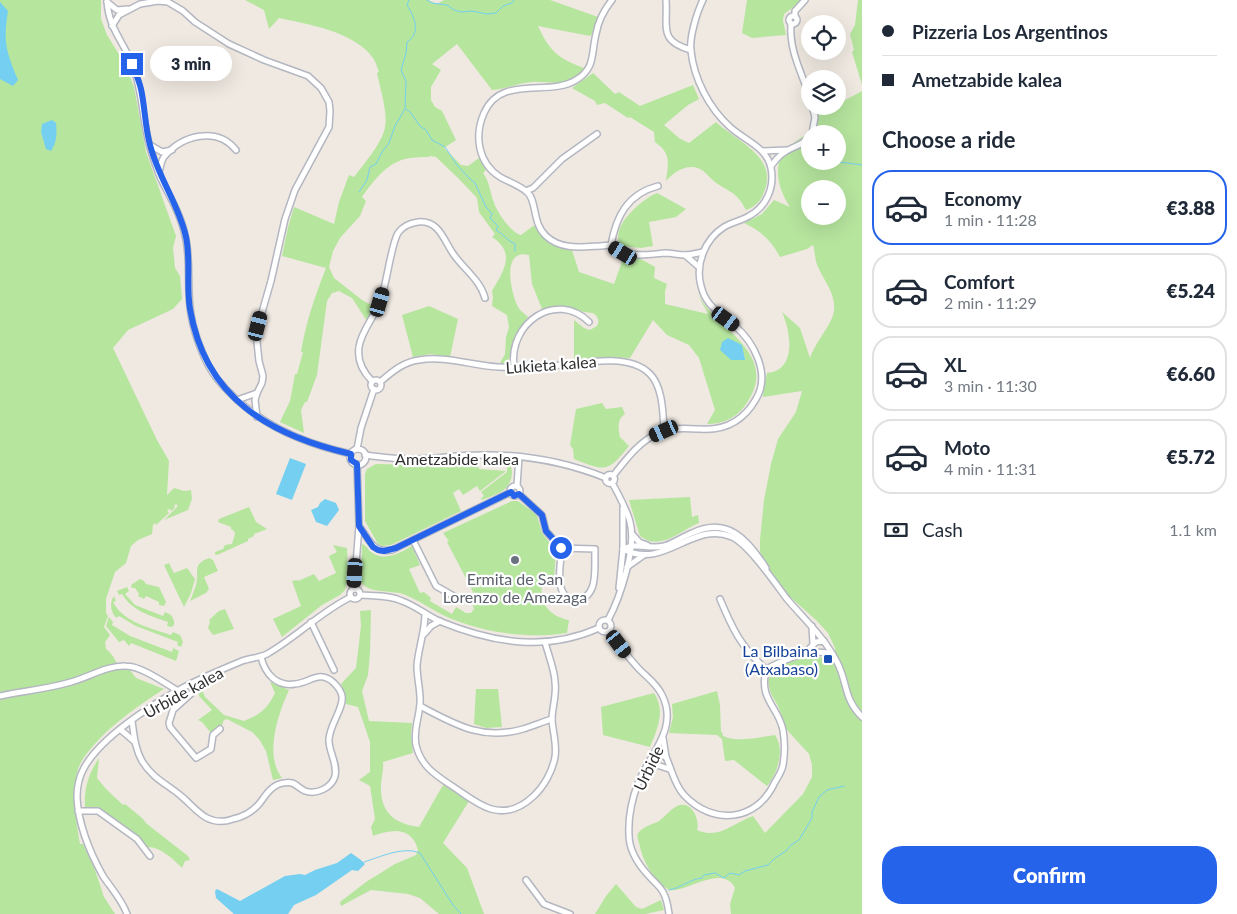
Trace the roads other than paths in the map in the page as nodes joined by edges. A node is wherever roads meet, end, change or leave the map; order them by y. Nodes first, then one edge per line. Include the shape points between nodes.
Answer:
1 (612, 0) edge
2 (666, 0) edge
3 (703, 0) edge
4 (805, 0) edge
5 (107, 1) edge
6 (118, 13) junction
7 (108, 15) junction
8 (112, 26) junction
9 (690, 50) junction
10 (801, 74) edge
11 (597, 134) dead end
12 (150, 145) junction
13 (801, 145) edge
14 (236, 150) dead end
15 (788, 150) junction
16 (763, 151) junction
17 (163, 155) junction
18 (154, 159) junction
19 (771, 166) junction
20 (159, 173) junction
21 (538, 183) junction
22 (658, 186) dead end
23 (526, 191) junction
24 (532, 202) junction
25 (611, 245) junction
26 (704, 252) junction
27 (685, 255) junction
28 (699, 267) junction
29 (485, 298) dead end
30 (589, 322) dead end
31 (514, 367) junction
32 (372, 381) junction
33 (380, 382) junction
34 (374, 389) junction
35 (253, 398) junction
36 (236, 400) junction
37 (245, 408) junction
38 (257, 417) junction
39 (664, 418) junction
40 (671, 429) junction
41 (664, 431) junction
42 (357, 449) junction
43 (351, 454) junction
44 (365, 456) junction
45 (519, 457) junction
46 (357, 464) junction
47 (613, 476) junction
48 (606, 478) junction
49 (612, 484) junction
50 (517, 486) junction
51 (511, 492) junction
52 (519, 494) junction
53 (623, 508) junction
54 (359, 526) junction
55 (632, 533) junction
56 (412, 540) junction
57 (632, 545) junction
58 (652, 547) junction
59 (561, 548) junction
60 (623, 548) junction
61 (630, 552) junction
62 (645, 554) junction
63 (627, 567) junction
64 (354, 589) junction
65 (780, 589) junction
66 (619, 590) junction
67 (361, 595) junction
68 (351, 597) junction
69 (466, 599) dead end
70 (720, 599) dead end
71 (425, 614) junction
72 (432, 617) junction
73 (608, 620) junction
74 (440, 621) junction
75 (311, 622) junction
76 (425, 622) junction
77 (430, 626) junction
78 (812, 626) junction
79 (599, 628) junction
80 (609, 631) junction
81 (422, 637) junction
82 (824, 641) junction
83 (545, 642) junction
84 (813, 644) junction
85 (816, 651) junction
86 (832, 654) junction
87 (803, 655) junction
88 (261, 657) junction
89 (334, 670) dead end
90 (766, 670) junction
91 (191, 684) junction
92 (178, 691) junction
93 (0, 696) edge
94 (420, 706) junction
95 (862, 716) edge
96 (552, 719) junction
97 (132, 721) junction
98 (220, 729) dead end
99 (121, 730) junction
100 (663, 737) junction
101 (135, 742) junction
102 (655, 755) junction
103 (666, 757) junction
104 (647, 766) junction
105 (663, 766) junction
106 (670, 769) junction
107 (78, 811) junction
108 (150, 856) dead end
109 (526, 880) dead end
110 (127, 914) edge
111 (570, 914) edge
112 (669, 914) edge

1 - 23 street via 600,19 592,61 580,78 561,86 523,87 503,94 485,111 478,136 484,159 499,176
2 - 9 street via 668,37 676,45
3 - 9 street
4 - 10 street via 789,22 792,24 792,50
5 - 6 street
5 - 7 street
6 - 7 street
6 - 8 street
6 - 35 street via 140,4 168,2 229,44 308,76 321,88 329,102 329,127 295,190 285,218 258,326 263,380
7 - 8 street
8 - 12 street via 141,89
9 - 16 street via 695,71 715,111 730,127
11 - 21 street via 562,159
12 - 17 street
12 - 18 street
13 - 15 street
14 - 17 street via 224,138 214,135 193,137
15 - 16 street
15 - 19 street
16 - 19 street
17 - 18 street
17 - 20 street
18 - 20 street
19 - 26 street via 771,187 766,201 749,216 723,228 710,240
20 - 36 street via 185,236 190,307 196,333 217,378
21 - 23 street
21 - 24 street
22 - 25 street via 635,198 623,210
23 - 24 street
24 - 25 street via 541,230 559,244
25 - 27 street via 623,253 635,255
26 - 27 street
26 - 28 street
27 - 28 street
28 - 40 street via 701,288 710,305 735,325 752,345 761,372 761,383 757,397 740,420 710,430
29 - 32 street via 438,229 421,222 404,227 395,240 380,302 359,347 362,367
30 - 31 street via 574,312 566,311 550,311 535,317 523,328 516,342
31 - 33 street, Lukieta kalea via 428,358 401,366
31 - 39 street, Lukieta kalea via 540,368 602,360 634,364 648,372 656,382
32 - 33 street
32 - 34 street
33 - 34 street via 380,388
34 - 42 street via 360,428
35 - 36 street
35 - 37 street
35 - 38 street
36 - 37 street
37 - 38 street
38 - 43 street via 307,442
39 - 40 street, Lukieta kalea
39 - 41 street, Lukieta kalea
40 - 41 street
41 - 47 street via 636,449
42 - 43 street
42 - 44 street
43 - 46 street via 351,460
44 - 45 street, Ametzabide kalea via 406,459 479,455
44 - 46 street via 363,462
45 - 48 street, Ametzabide kalea via 581,468
45 - 50 street
46 - 54 street
47 - 48 street
47 - 49 street
48 - 49 street
49 - 53 street
50 - 51 street via 511,488
50 - 52 street
51 - 52 street via 514,496
51 - 56 street
52 - 59 street via 542,515 546,531
53 - 55 street
53 - 60 street
54 - 56 street via 378,550 392,550
54 - 64 street
55 - 57 street
55 - 58 street via 639,542
56 - 69 street via 436,586 459,599
57 - 58 street
57 - 60 street
57 - 61 street
58 - 65 street via 678,541 700,530 731,531 746,540
59 - 59 street via 560,588 573,601 586,598 593,586 595,549
60 - 61 street
60 - 66 street
61 - 62 street
61 - 63 street
62 - 63 street
62 - 65 street via 664,552 698,536 722,533 744,546
63 - 66 street
64 - 67 street
64 - 68 street
65 - 78 street
66 - 73 street
67 - 68 street via 355,599
67 - 71 street via 401,600
68 - 75 street, Urbide kalea
70 - 90 street via 746,650
71 - 72 street
71 - 76 street
72 - 74 street
72 - 76 street
72 - 77 street
73 - 79 street via 602,620
73 - 80 street via 612,626
74 - 77 street
74 - 83 street via 497,638
75 - 88 street, Urbide kalea
75 - 89 street
76 - 81 street
77 - 81 street
78 - 82 street
78 - 84 street
79 - 80 street via 603,632
79 - 83 street via 583,635
80 - 100 street, Urbide via 663,696 668,720
81 - 94 street via 417,665
82 - 84 street
82 - 85 street
82 - 86 street
83 - 96 street via 555,680
84 - 87 street
85 - 86 street
85 - 87 street
86 - 95 street via 848,699
87 - 90 street
88 - 91 street, Urbide kalea via 244,660
88 - 101 street via 269,676 277,681 295,685 323,677 334,683 341,693 341,704 329,738 335,777 327,787 312,792 291,783 280,783 244,816 213,820 194,809 151,773
90 - 106 street via 765,694 783,730 785,749 782,767 766,797 746,812 720,816 704,811 690,801 679,789
91 - 92 street, Urbide kalea
91 - 98 street via 193,692 173,710 170,727 196,758 211,749 213,735
92 - 93 street via 128,666 40,690
92 - 97 street, Urbide kalea
94 - 96 street via 457,725 483,733 522,730
94 - 96 street via 415,735 420,758 426,768 493,810 525,803 546,782 555,756 556,737
97 - 99 street, Urbide kalea
97 - 101 street
99 - 101 street
99 - 107 street, Urbide kalea via 97,751 84,768 77,787
100 - 102 street, Urbide
100 - 103 street
102 - 103 street
102 - 104 street, Urbide
102 - 105 street
103 - 106 street
104 - 105 street
104 - 112 street, Urbide via 633,798 628,835 636,858 662,890
105 - 106 street
107 - 108 street via 98,811 137,839
107 - 110 street, Urbide kalea via 91,852
109 - 111 street via 544,904

